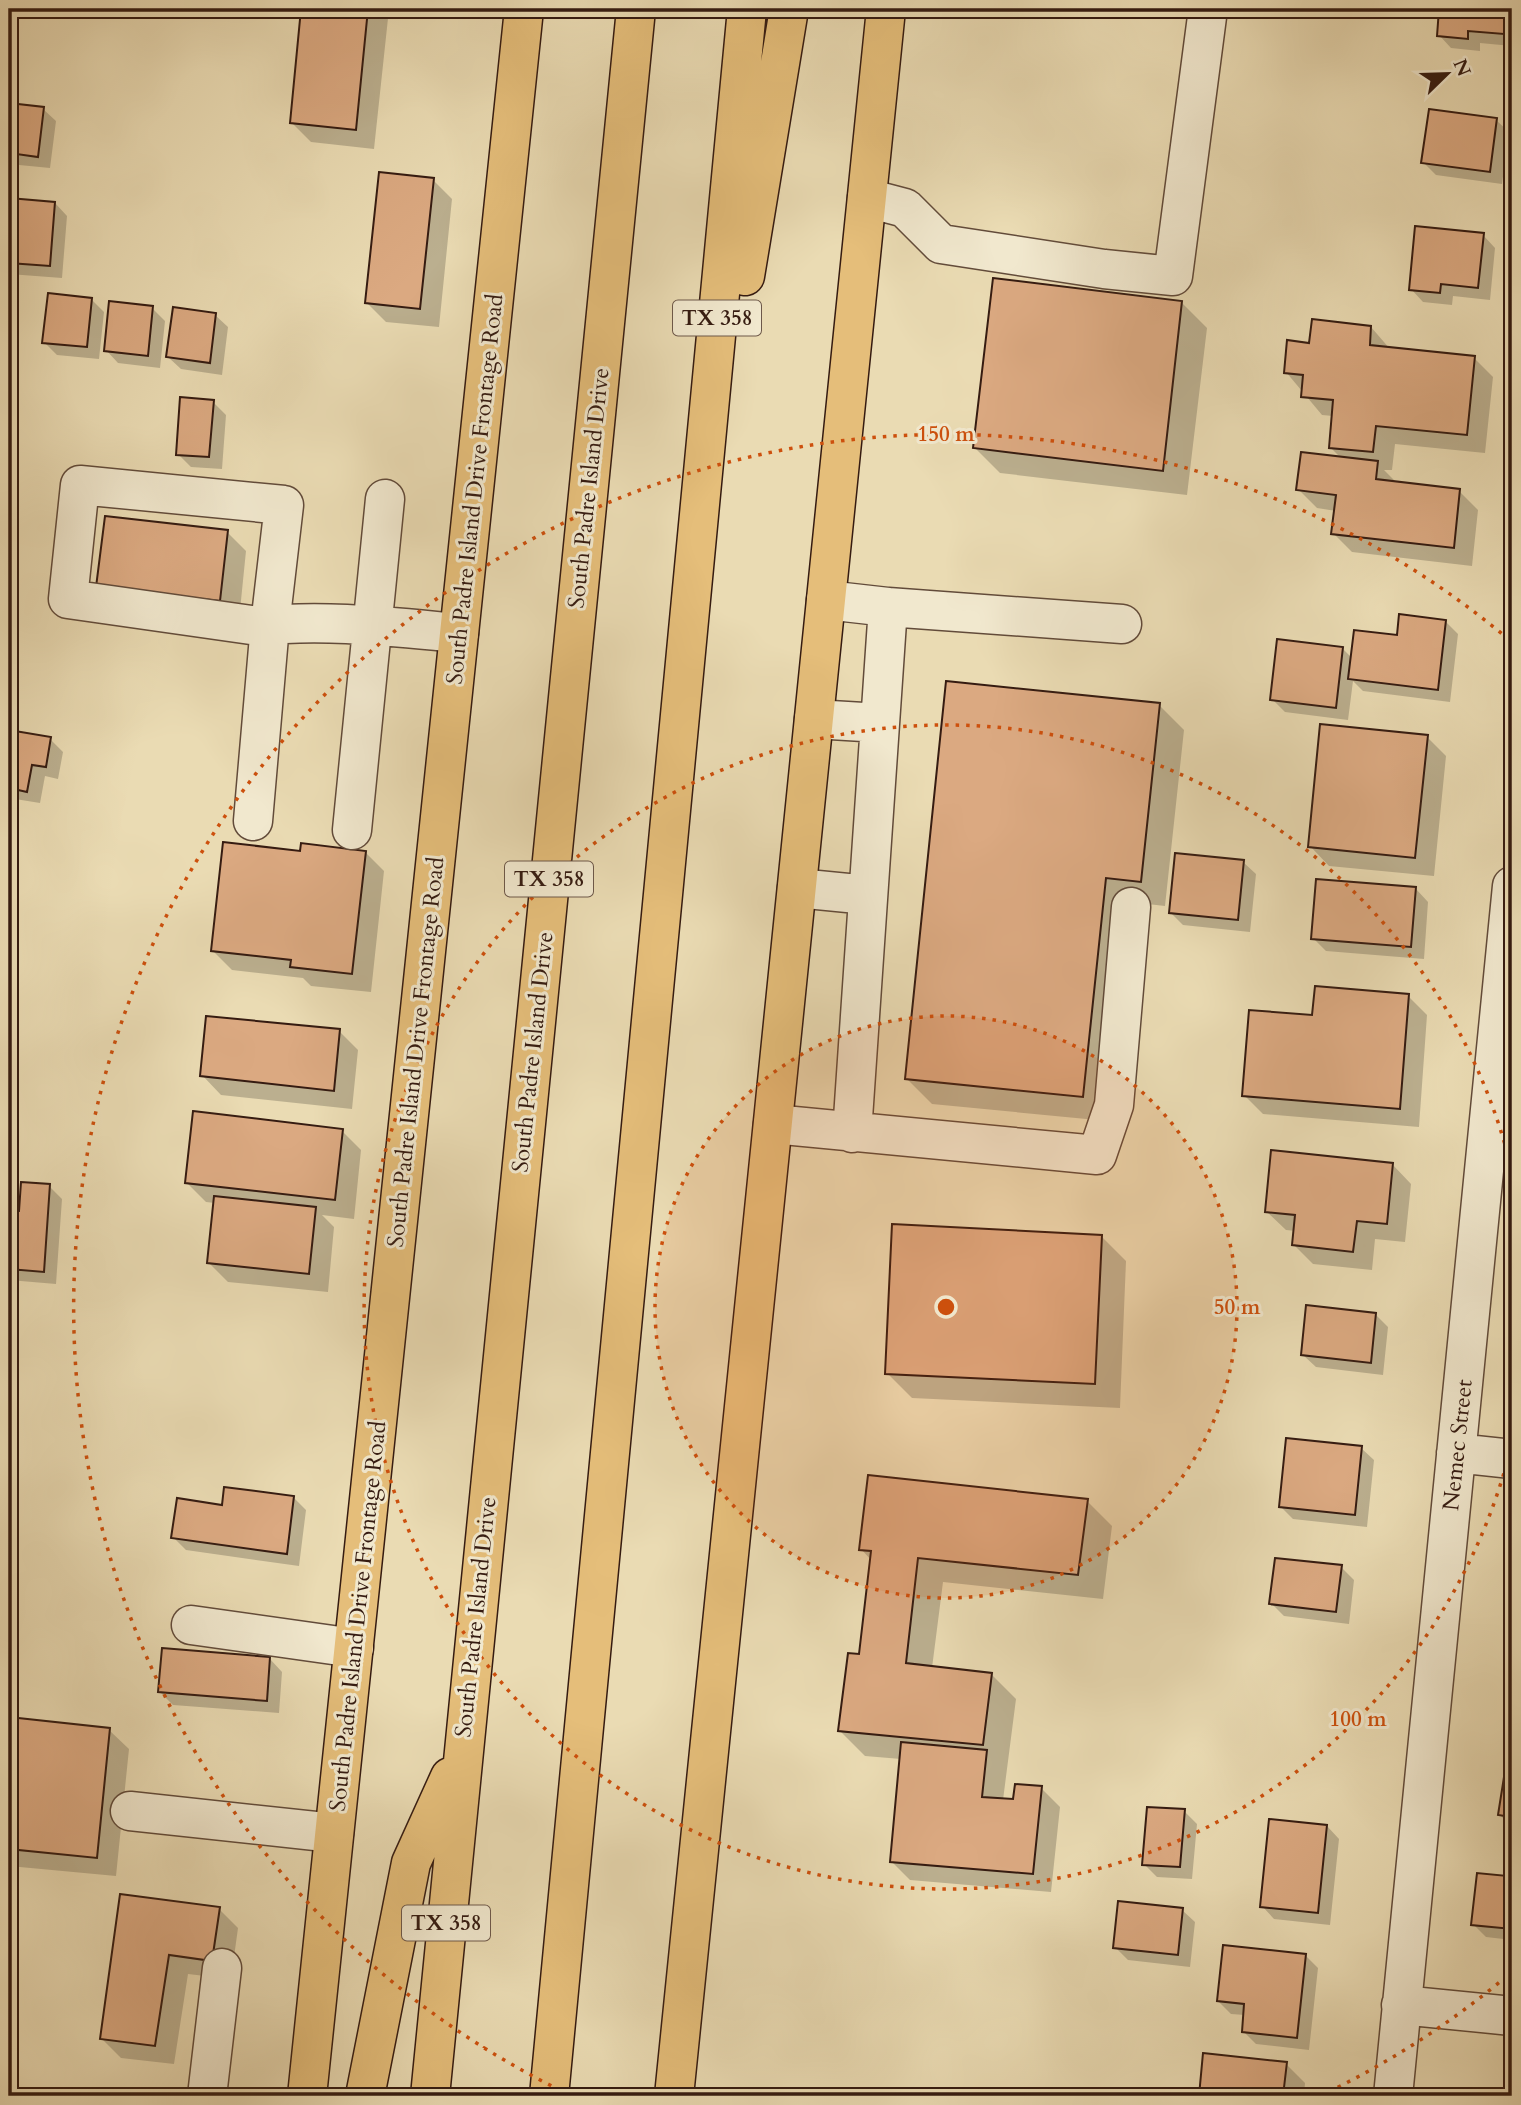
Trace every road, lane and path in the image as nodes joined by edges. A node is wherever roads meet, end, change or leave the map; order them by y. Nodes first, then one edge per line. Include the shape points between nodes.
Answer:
1 (524, 9) edge
2 (636, 9) edge
3 (747, 9) edge
4 (789, 9) edge
5 (886, 9) edge
6 (1208, 9) edge
7 (867, 198) junction
8 (385, 499) dead end
9 (826, 600) junction
10 (888, 607) junction
11 (1122, 624) dead end
12 (270, 625) junction
13 (372, 626) junction
14 (688, 627) junction
15 (459, 634) junction
16 (814, 719) junction
17 (880, 723) junction
18 (253, 821) dead end
19 (352, 830) dead end
20 (797, 888) junction
21 (868, 895) junction
22 (1512, 896) edge
23 (1131, 907) dead end
24 (773, 1124) junction
25 (852, 1133) junction
26 (1456, 1453) junction
27 (1512, 1459) edge
28 (191, 1625) dead end
29 (354, 1648) junction
30 (462, 1749) junction
31 (130, 1811) dead end
32 (334, 1833) junction
33 (222, 1968) dead end
34 (1401, 2005) junction
35 (1512, 2017) edge
36 (207, 2096) edge
37 (307, 2096) edge
38 (365, 2096) edge
39 (430, 2096) edge
40 (549, 2096) edge
41 (674, 2096) edge
42 (1392, 2096) edge

1 - 15 main road, South Padre Island Drive Frontage Road
2 - 30 main road, South Padre Island Drive / TX 358
3 - 14 main road, TX 358
4 - 14 main road
5 - 7 main road
6 - 7 street via 1173,276 941,244 905,208
7 - 9 main road
8 - 13 street
9 - 10 street
9 - 16 main road
10 - 11 street
10 - 17 street
12 - 12 street via 68,599 80,485 284,505
12 - 13 street via 311,621
12 - 18 street
13 - 15 street
13 - 19 street
14 - 40 main road, TX 358
15 - 29 main road, South Padre Island Drive Frontage Road
16 - 17 street
16 - 20 main road
17 - 21 street
20 - 21 street
20 - 24 main road
21 - 25 street
22 - 26 street, Nemec Street
23 - 25 street via 1114,1105 1097,1154
24 - 25 street
24 - 41 main road
26 - 27 street
26 - 34 street, Nemec Street
28 - 29 street
29 - 32 main road, South Padre Island Drive Frontage Road
30 - 38 main road via 411,1863
30 - 39 main road, South Padre Island Drive / TX 358
31 - 32 street
32 - 37 main road, South Padre Island Drive Frontage Road
33 - 36 street
34 - 35 street
34 - 42 street, Nemec Street

